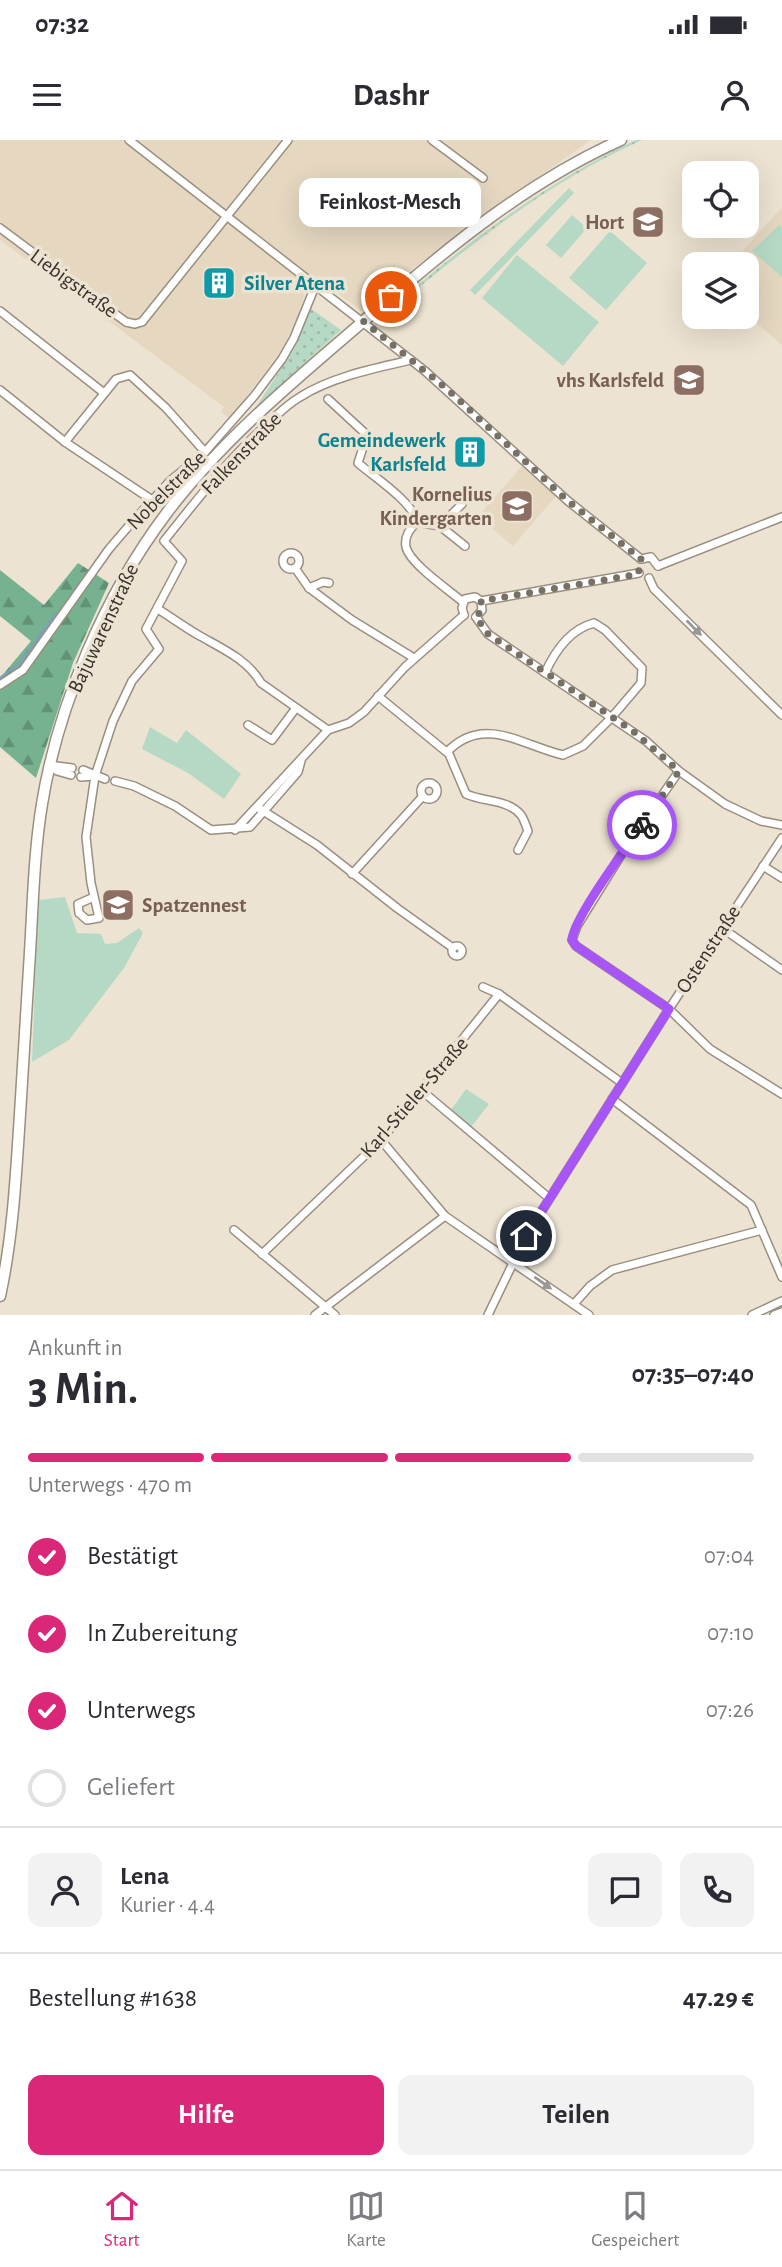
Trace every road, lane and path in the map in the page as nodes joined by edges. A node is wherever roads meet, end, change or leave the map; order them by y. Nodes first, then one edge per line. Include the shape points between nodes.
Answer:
1 (129, 140) edge
2 (288, 140) edge
3 (432, 140) edge
4 (621, 140) edge
5 (483, 178) dead end
6 (227, 215) junction
7 (0, 228) edge
8 (316, 284) junction
9 (0, 311) edge
10 (363, 321) junction
11 (411, 360) junction
12 (0, 390) edge
13 (104, 393) junction
14 (324, 393) junction
15 (65, 442) junction
16 (205, 452) junction
17 (152, 500) junction
18 (462, 504) dead end
19 (782, 517) edge
20 (417, 522) junction
21 (440, 526) junction
22 (465, 546) dead end
23 (641, 559) junction
24 (658, 566) junction
25 (295, 568) dead end
26 (639, 573) junction
27 (649, 578) junction
28 (329, 583) dead end
29 (309, 588) junction
30 (481, 601) junction
31 (463, 602) junction
32 (158, 609) junction
33 (464, 615) junction
34 (476, 617) junction
35 (414, 658) junction
36 (545, 673) junction
37 (0, 685) edge
38 (378, 696) junction
39 (296, 708) junction
40 (782, 715) edge
41 (612, 717) junction
42 (248, 725) dead end
43 (328, 730) junction
44 (447, 752) junction
45 (301, 760) junction
46 (49, 765) junction
47 (71, 771) dead end
48 (679, 771) junction
49 (82, 774) dead end
50 (95, 776) junction
51 (105, 779) dead end
52 (115, 782) dead end
53 (424, 796) dead end
54 (257, 807) junction
55 (264, 812) junction
56 (782, 825) edge
57 (234, 830) junction
58 (782, 838) edge
59 (518, 850) dead end
60 (763, 866) junction
61 (352, 874) junction
62 (782, 878) edge
63 (94, 897) dead end
64 (722, 928) junction
65 (453, 948) dead end
66 (782, 970) edge
67 (483, 986) dead end
68 (499, 994) junction
69 (669, 1009) junction
70 (622, 1083) junction
71 (421, 1090) junction
72 (782, 1094) edge
73 (612, 1099) junction
74 (381, 1140) junction
75 (549, 1198) junction
76 (445, 1216) junction
77 (234, 1230) dead end
78 (762, 1230) junction
79 (262, 1254) junction
80 (513, 1261) junction
81 (782, 1277) edge
82 (0, 1296) edge
83 (782, 1301) edge
84 (574, 1304) junction
85 (325, 1307) junction
86 (782, 1312) edge
87 (315, 1315) edge
88 (335, 1315) edge
89 (488, 1315) edge
90 (589, 1315) edge
91 (752, 1315) edge
92 (774, 1315) edge

1 - 6 street
2 - 6 street
3 - 5 street
4 - 10 main road, Bajuwarenstraße via 506,206
6 - 7 street, Liebigstraße via 142,322 135,324 95,300
6 - 8 street
8 - 10 street
8 - 16 street, Nobelstraße via 282,359 256,396
9 - 13 street
10 - 11 street
10 - 46 main road, Bajuwarenstraße via 254,419 167,513 127,572 90,647
11 - 14 street, Falkenstraße via 371,369
11 - 23 street via 568,501
12 - 15 street
13 - 15 street
13 - 16 street via 116,379 130,375
14 - 20 street via 367,435 358,463 406,503
14 - 32 street, Falkenstraße via 301,396 286,406 213,478 164,541 182,561
15 - 17 street
16 - 17 street, Nobelstraße
17 - 37 street, Nobelstraße via 109,549 23,670
18 - 21 street
19 - 24 street
20 - 21 street
20 - 31 street via 407,532 408,552
21 - 22 street
23 - 24 street via 652,557
23 - 26 street
24 - 27 street
25 - 29 street
26 - 27 street
26 - 30 street
27 -> 40 street via 654,589
28 - 29 street
29 - 35 street
30 - 31 street via 472,597
30 - 34 street via 482,610
31 - 33 street
32 - 39 street via 229,651 261,683
32 - 50 street via 146,629 159,649 132,681
33 - 34 street
33 - 35 street
34 - 36 street via 488,634
35 - 38 street
36 - 41 street
36 - 41 street via 579,627 594,623 642,668 641,683
38 - 43 street via 349,723
38 - 44 street
39 - 42 street via 272,740
39 - 43 street
41 - 44 street via 583,746 563,755 514,737 481,734 457,742
41 - 48 street
43 - 45 street
44 - 59 street via 466,794 520,813 528,831
45 - 54 street
45 - 55 street via 298,772
46 - 47 street via 57,771
46 - 82 main road, Bajuwarenstraße via 36,842 15,1202
48 - 56 street via 744,814
48 - 69 street via 621,855 572,940
49 - 50 street
50 - 51 street
50 - 63 street via 86,837
52 - 57 street via 175,806 211,830
53 - 61 street
54 - 55 street
54 - 57 street
55 - 57 street via 250,827
55 - 61 street via 317,845
58 - 60 street, Ostenstraße
60 - 62 street
60 - 64 street, Ostenstraße
61 - 65 street
64 - 66 street
64 - 69 street, Ostenstraße
67 - 68 street
68 - 70 street
68 - 71 street, Karl-Stieler-Straße
69 - 70 street, Ostenstraße
69 - 72 street via 710,1049
70 - 73 street, Ostenstraße
71 - 74 street, Karl-Stieler-Straße
71 - 75 street
73 - 75 street, Ostenstraße
73 - 78 street via 751,1205
74 - 76 street
74 - 79 street, Karl-Stieler-Straße
75 - 80 street, Ostenstraße
76 - 80 street
76 - 85 street
77 - 79 street
78 - 81 street
78 - 84 street via 612,1270
79 - 85 street
80 -> 84 street
80 - 89 street, Ostenstraße
83 - 91 street
84 - 90 street
85 - 87 street
85 - 88 street
86 - 92 street

